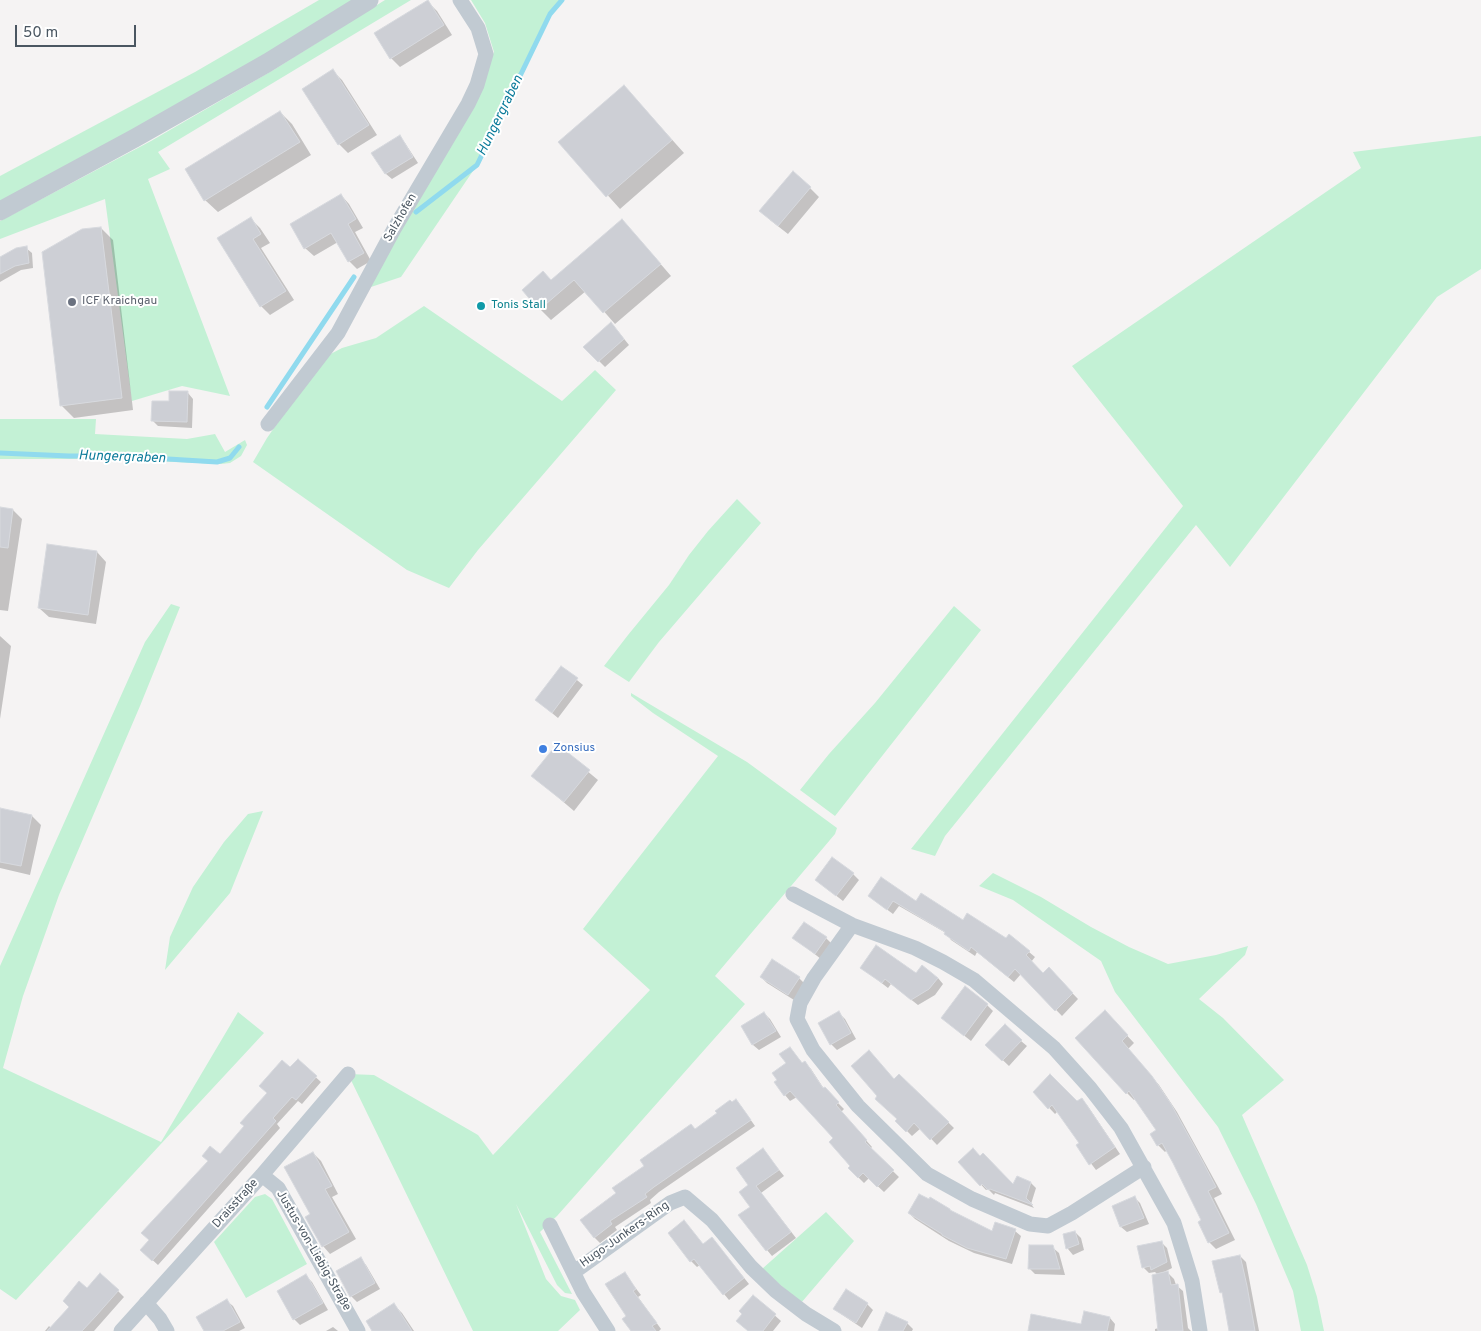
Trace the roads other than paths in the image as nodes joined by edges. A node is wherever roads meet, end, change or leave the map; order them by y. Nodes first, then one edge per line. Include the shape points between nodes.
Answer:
1 (369, 0) edge
2 (460, 0) edge
3 (0, 211) edge
4 (268, 424) dead end
5 (793, 894) dead end
6 (852, 925) junction
7 (348, 1074) dead end
8 (1144, 1167) junction
9 (262, 1175) junction
10 (550, 1225) dead end
11 (574, 1272) junction
12 (146, 1303) junction
13 (121, 1331) edge
14 (167, 1331) edge
15 (358, 1331) edge
16 (608, 1331) edge
17 (834, 1331) edge
18 (1200, 1331) edge

1 - 3 street via 267,63
2 - 4 street, Salzhofen via 478,28 486,54 477,85 338,333
5 - 6 street
6 - 8 street via 915,948 981,987 1054,1048 1121,1128
6 - 8 street via 814,978 800,1003 797,1019 813,1050 858,1106 927,1174 980,1203 1030,1224 1048,1226
7 - 9 street, Draisstraße
8 - 18 street via 1174,1223 1192,1280
9 - 12 street, Draisstraße
9 - 15 street, Justus-von-Liebig-Straße via 278,1188
10 - 11 street
11 - 16 street
11 - 17 street, Hugo-Junkers-Ring via 670,1203 685,1197 712,1220 751,1267 776,1291
12 - 13 street, Draisstraße
12 - 14 street

